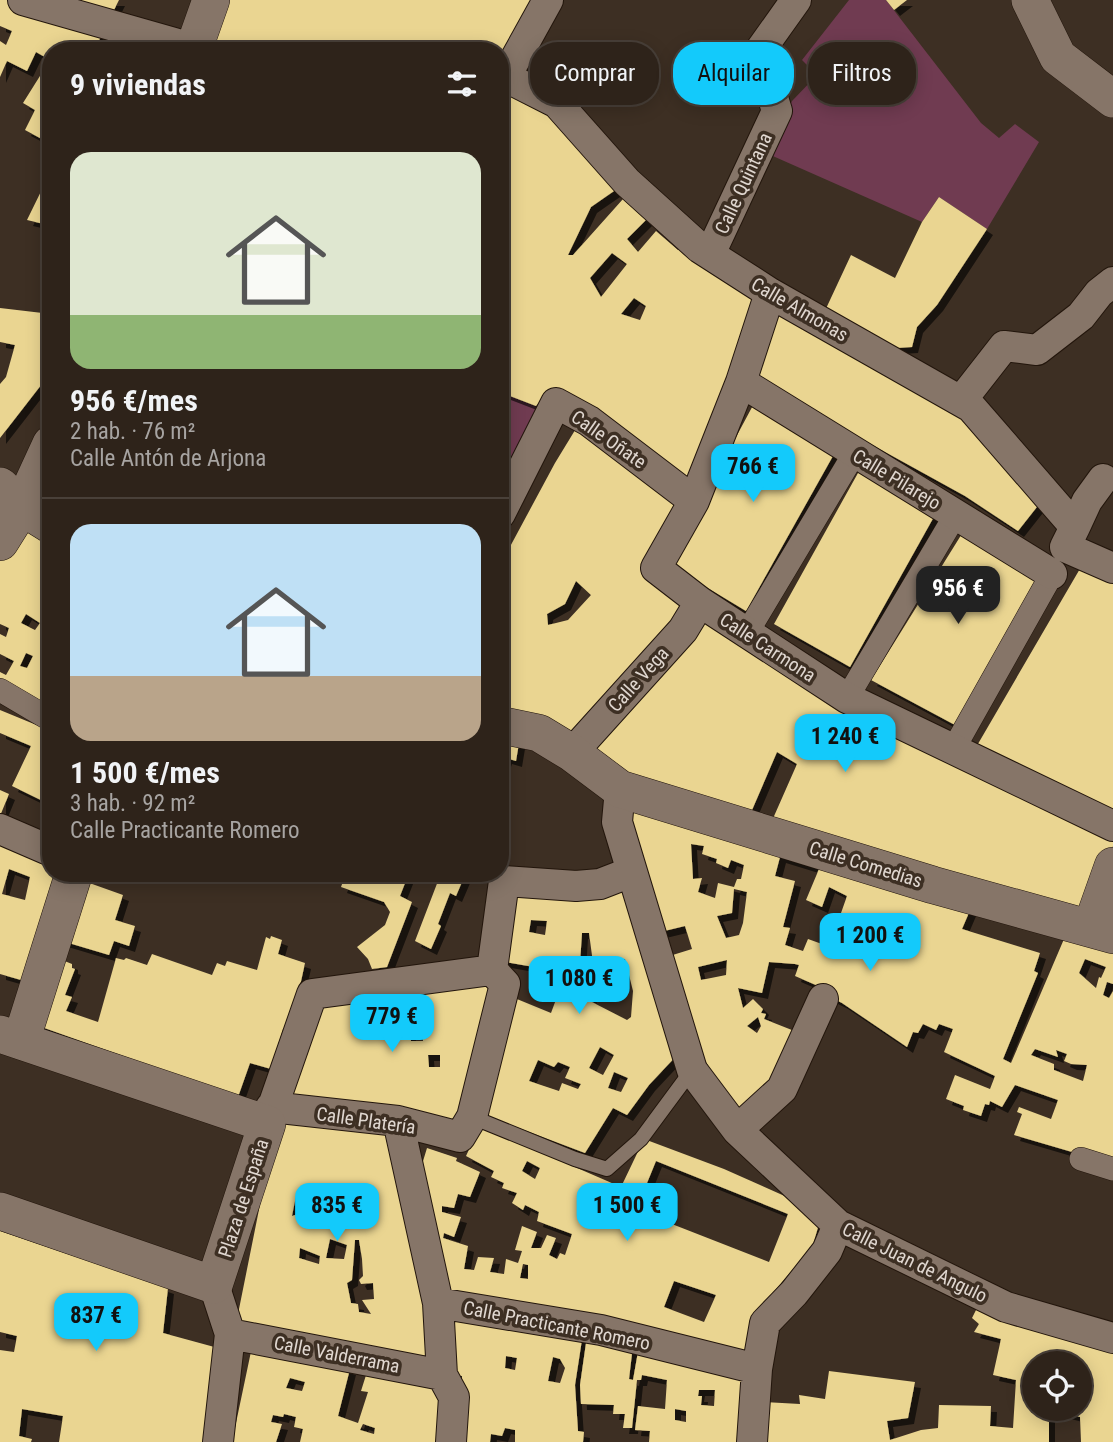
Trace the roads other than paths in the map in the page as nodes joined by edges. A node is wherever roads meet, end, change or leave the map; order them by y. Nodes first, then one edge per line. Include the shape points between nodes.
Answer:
1 (23, 0) edge
2 (211, 0) edge
3 (548, 0) edge
4 (796, 0) edge
5 (1030, 0) edge
6 (168, 42) edge
7 (198, 42) edge
8 (509, 65) edge
9 (509, 78) edge
10 (1113, 99) edge
11 (710, 254) junction
12 (1113, 282) edge
13 (769, 293) junction
14 (741, 382) junction
15 (961, 401) junction
16 (854, 454) junction
17 (42, 465) edge
18 (1103, 479) dead end
19 (509, 496) edge
20 (694, 501) junction
21 (24, 506) edge
22 (956, 514) junction
23 (1070, 537) junction
24 (0, 542) edge
25 (1113, 568) edge
26 (1052, 574) joint
27 (700, 603) junction
28 (747, 633) junction
29 (0, 690) edge
30 (847, 698) junction
31 (42, 715) edge
32 (509, 727) edge
33 (953, 750) junction
34 (572, 753) junction
35 (620, 789) junction
36 (1113, 826) edge
37 (0, 829) edge
38 (42, 847) edge
39 (1113, 866) edge
40 (631, 872) junction
41 (509, 881) edge
42 (71, 882) edge
43 (504, 882) edge
44 (1102, 932) edge
45 (492, 970) junction
46 (823, 999) dead end
47 (11, 1038) edge
48 (692, 1070) junction
49 (269, 1115) junction
50 (398, 1121) junction
51 (466, 1127) junction
52 (737, 1130) junction
53 (1081, 1159) dead end
54 (1113, 1169) edge
55 (0, 1211) edge
56 (838, 1225) junction
57 (214, 1285) junction
58 (439, 1303) junction
59 (230, 1334) junction
60 (1113, 1338) edge
61 (757, 1368) junction
62 (442, 1375) junction
63 (218, 1442) edge
64 (451, 1442) edge
65 (752, 1442) edge

1 - 6 street
2 - 7 street
3 - 8 street
4 - 11 street, Calle Quintana via 760,52 777,111
5 - 10 street via 1058,57
9 - 11 street, Calle Almonas via 557,103 627,182
11 - 13 street, Calle Almonas
12 - 15 street via 1081,316 1037,351 1004,346
13 - 14 street
13 - 15 street, Calle Almonas
14 - 16 street, Calle Pilarejo
14 - 20 street
15 - 23 street, Calle Almonas via 971,407
16 - 22 street, Calle Pilarejo
16 - 28 street
17 - 21 street
18 - 23 street
19 - 20 street, Calle Oñate via 556,403 589,421
20 - 27 street, Calle Carmona via 656,568
21 - 24 street
22 - 26 street, Calle Pilarejo
22 - 30 street
23 - 25 street
26 - 33 street
27 - 28 street, Calle Carmona
27 - 34 street, Calle Vega via 683,630
28 - 30 street, Calle Carmona
29 - 31 street
30 - 33 street, Calle Carmona
32 - 34 street, Calle Comedias via 539,733
33 - 36 street, Calle Carmona
34 - 35 street, Calle Comedias
35 - 40 street, Calle Juan de Angulo via 617,822
35 - 44 street, Calle Comedias
37 - 38 street
39 - 44 street
40 - 41 street via 600,884 576,886
40 - 48 street, Calle Juan de Angulo
42 - 47 street
43 - 45 street
45 - 49 street via 312,994
45 - 51 street via 505,984
46 - 52 street via 782,1089
47 - 49 street, Plaza de España
48 - 51 lane via 641,1139 607,1169
48 - 52 street, Calle Juan de Angulo
49 - 50 street, Calle Platería
49 - 57 street, Plaza de España
50 - 51 street, Calle Platería
50 - 58 street
52 - 56 street, Calle Juan de Angulo
53 - 54 street
55 - 57 street
56 - 60 street, Calle Juan de Angulo via 1006,1307
56 - 61 street via 827,1251 765,1323
57 - 59 street
58 - 61 street, Calle Practicante Romero via 601,1330
58 - 62 street
59 - 62 street, Calle Valderrama
59 - 63 street
61 - 65 street
62 - 64 street via 454,1397

